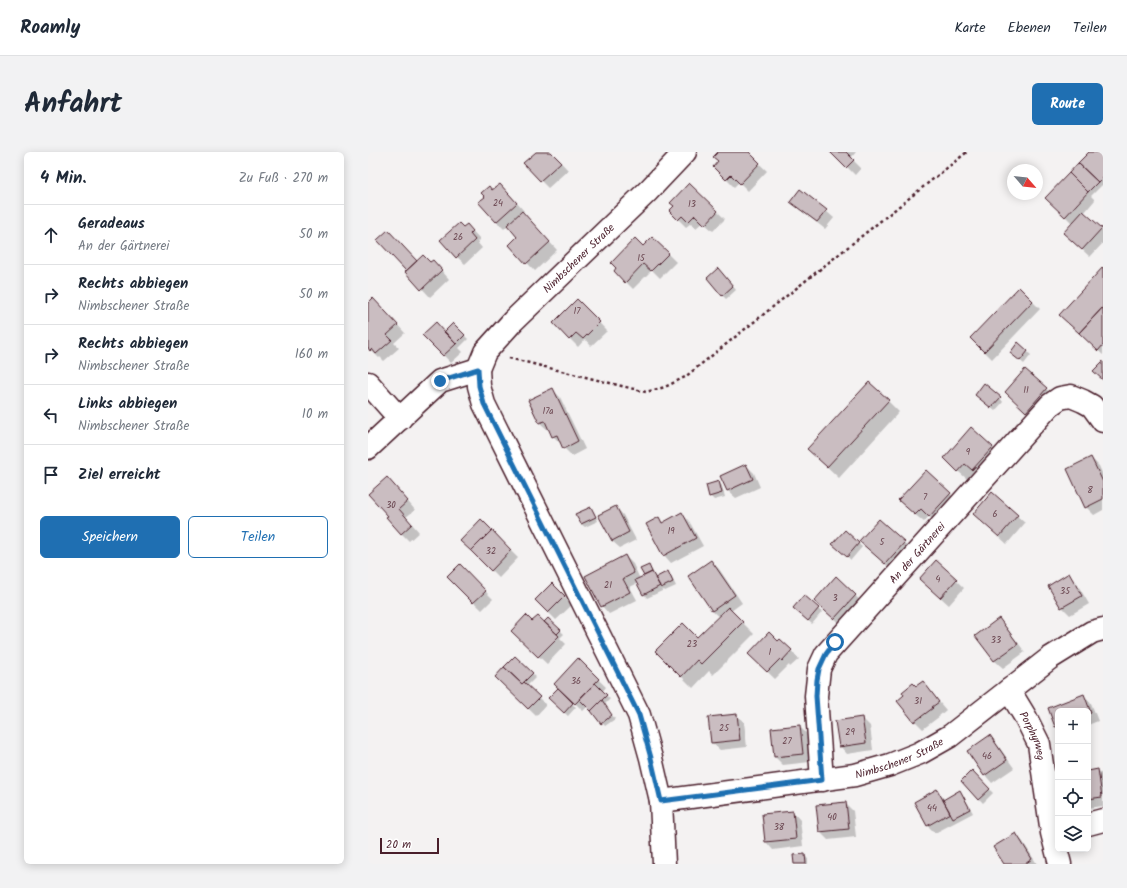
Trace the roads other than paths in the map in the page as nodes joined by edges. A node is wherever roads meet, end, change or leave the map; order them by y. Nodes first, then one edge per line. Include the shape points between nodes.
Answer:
1 (685, 152) edge
2 (481, 360) junction
3 (368, 383) edge
4 (400, 419) junction
5 (1103, 421) edge
6 (368, 448) edge
7 (1103, 628) edge
8 (1008, 690) junction
9 (822, 780) junction
10 (661, 801) junction
11 (1103, 820) edge
12 (1091, 823) edge
13 (1055, 832) edge
14 (1058, 852) edge
15 (664, 864) edge
16 (1060, 864) edge

1 - 2 street, Nimbschener Straße via 513,321
2 - 4 street via 440,381
2 - 10 street via 479,386 484,404 639,715
3 - 4 street
4 - 6 street
5 - 9 street, An der Gärtnerei via 1092,406 1070,396 1060,398 1050,405 826,654 819,669 816,696
7 - 8 street, Nimbschener Straße via 1050,658
8 - 9 street, Nimbschener Straße via 950,736 920,753 855,775
8 - 13 street, Porphyrweg via 1039,744
9 - 10 street, Nimbschener Straße
10 - 15 street
11 - 12 street
14 - 16 street, Porphyrweg

